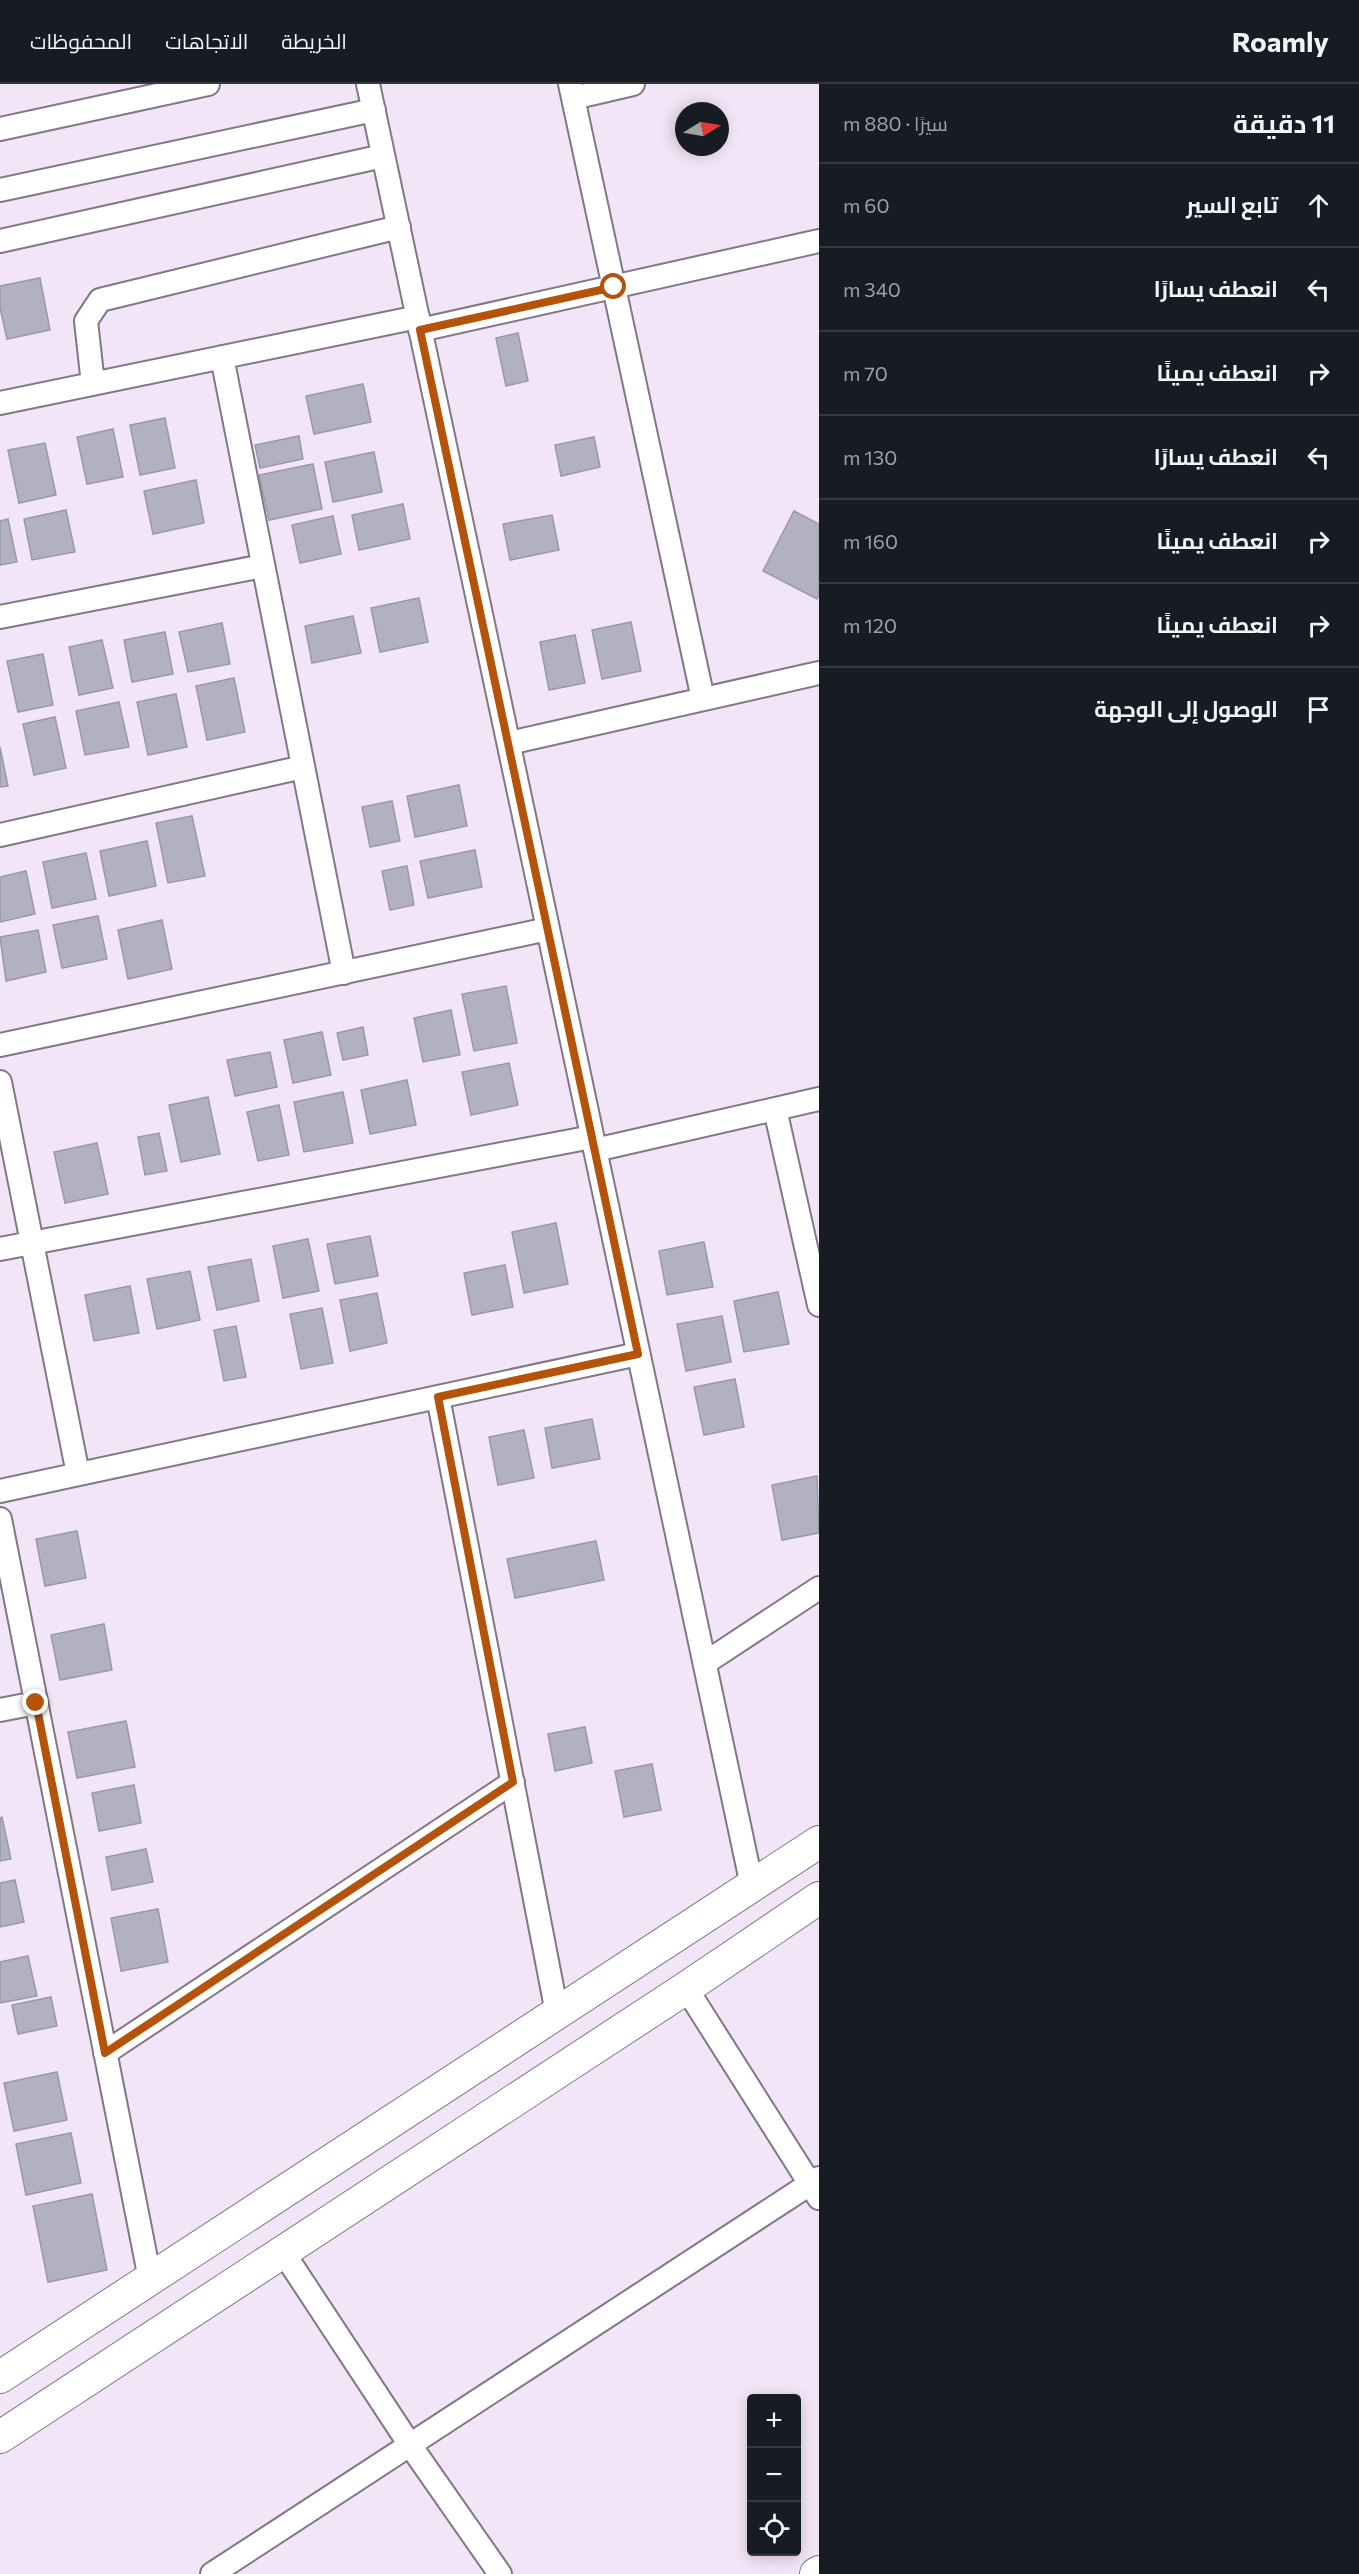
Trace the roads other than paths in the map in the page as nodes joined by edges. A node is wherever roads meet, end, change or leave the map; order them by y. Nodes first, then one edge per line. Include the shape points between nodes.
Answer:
1 (208, 84) edge
2 (368, 84) edge
3 (633, 84) edge
4 (571, 91) edge
5 (374, 110) junction
6 (0, 129) edge
7 (383, 156) junction
8 (0, 190) edge
9 (399, 227) junction
10 (0, 241) edge
11 (819, 241) edge
12 (614, 287) junction
13 (419, 324) junction
14 (222, 357) junction
15 (93, 384) junction
16 (0, 403) edge
17 (263, 566) junction
18 (0, 617) edge
19 (819, 673) edge
20 (703, 699) junction
21 (508, 743) junction
22 (303, 767) junction
23 (0, 835) edge
24 (548, 929) junction
25 (344, 972) junction
26 (0, 1045) edge
27 (0, 1082) edge
28 (819, 1099) edge
29 (775, 1109) junction
30 (594, 1143) junction
31 (32, 1243) junction
32 (0, 1249) edge
33 (819, 1305) edge
34 (638, 1354) junction
35 (438, 1397) junction
36 (78, 1474) junction
37 (0, 1491) edge
38 (0, 1519) edge
39 (819, 1588) edge
40 (705, 1663) junction
41 (36, 1703) junction
42 (0, 1710) edge
43 (513, 1782) junction
44 (819, 1842) edge
45 (752, 1886) junction
46 (819, 1898) edge
47 (686, 1989) junction
48 (557, 2013) junction
49 (105, 2053) junction
50 (816, 2187) edge
51 (283, 2252) junction
52 (150, 2279) junction
53 (0, 2377) edge
54 (0, 2437) edge
55 (410, 2445) junction
56 (212, 2574) edge
57 (500, 2574) edge

1 - 6 street
2 - 5 street
3 - 4 street
4 - 12 street
5 - 7 street
5 - 8 street
7 - 9 street
7 - 10 street
9 - 13 street
9 - 15 street via 100,300 86,321
11 - 12 street
12 - 13 street
12 - 20 street
13 - 14 street
13 - 21 street
14 - 15 street
14 - 17 street
15 - 16 street
17 - 18 street
17 - 22 street
19 - 20 street
20 - 21 street
21 - 24 street
22 - 23 street
22 - 25 street
24 - 25 street
24 - 30 street
25 - 26 street
27 - 31 street
28 - 29 street
29 - 30 street
29 - 33 street
30 - 31 street
30 - 34 street
31 - 32 street
31 - 36 street
34 - 35 street
34 - 40 street
35 - 36 street
35 - 43 street
36 - 37 street
38 - 41 street
39 - 40 street
40 - 45 street
41 - 42 street
41 - 49 street
43 - 48 street
43 - 49 street
44 - 45 street
45 - 48 street
46 - 47 street
47 - 50 street
47 - 51 street
48 - 52 street
49 - 52 street
50 - 55 street
51 - 54 street
51 - 55 street
52 - 53 street
55 - 56 street
55 - 57 street

